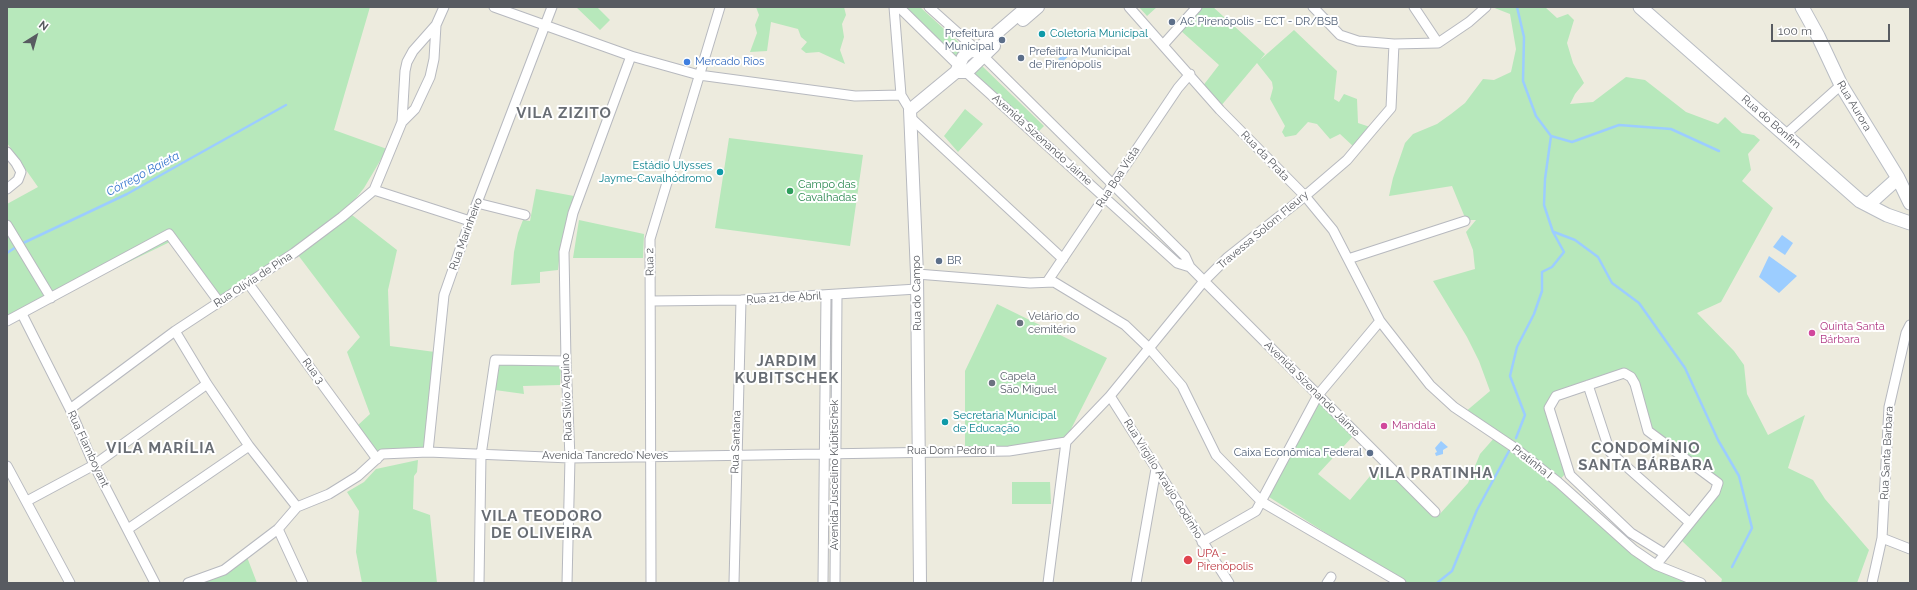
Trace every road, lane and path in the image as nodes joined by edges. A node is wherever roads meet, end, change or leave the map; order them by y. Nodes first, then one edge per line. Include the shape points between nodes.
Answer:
1 (444, 7) edge
2 (494, 7) edge
3 (720, 7) edge
4 (894, 7) edge
5 (899, 7) edge
6 (929, 7) edge
7 (1027, 7) edge
8 (1038, 7) edge
9 (1129, 7) edge
10 (1197, 7) edge
11 (1313, 7) edge
12 (1414, 7) edge
13 (1486, 7) edge
14 (1640, 7) edge
15 (1802, 7) edge
16 (552, 8) edge
17 (436, 25) junction
18 (546, 26) junction
19 (1438, 43) junction
20 (1163, 44) junction
21 (1394, 44) junction
22 (980, 53) junction
23 (630, 56) junction
24 (960, 70) junction
25 (1190, 74) junction
26 (699, 75) junction
27 (1841, 85) junction
28 (901, 95) junction
29 (911, 114) junction
30 (402, 122) junction
31 (1049, 123) junction
32 (1785, 135) junction
33 (1038, 136) junction
34 (7, 152) edge
35 (1898, 178) junction
36 (1112, 185) junction
37 (7, 189) edge
38 (374, 190) junction
39 (1304, 196) junction
40 (1105, 197) junction
41 (477, 202) junction
42 (1910, 203) edge
43 (1868, 205) junction
44 (525, 215) dead end
45 (470, 221) junction
46 (1465, 221) dead end
47 (1910, 223) edge
48 (7, 225) edge
49 (1063, 259) junction
50 (1348, 259) junction
51 (1190, 267) junction
52 (917, 274) junction
53 (1204, 281) junction
54 (1047, 282) junction
55 (248, 283) junction
56 (917, 289) junction
57 (826, 295) junction
58 (837, 295) junction
59 (51, 298) junction
60 (741, 300) junction
61 (651, 301) junction
62 (219, 302) junction
63 (22, 314) junction
64 (7, 321) edge
65 (1380, 321) junction
66 (1910, 324) edge
67 (175, 331) junction
68 (1150, 349) junction
69 (566, 361) junction
70 (207, 384) junction
71 (1588, 385) junction
72 (1318, 395) junction
73 (1110, 396) junction
74 (70, 409) junction
75 (1066, 442) junction
76 (249, 446) junction
77 (918, 451) junction
78 (428, 452) junction
79 (824, 453) junction
80 (835, 453) junction
81 (481, 455) junction
82 (736, 455) junction
83 (650, 456) junction
84 (570, 458) junction
85 (377, 459) junction
86 (94, 465) junction
87 (8, 468) edge
88 (1156, 469) junction
89 (27, 502) junction
90 (1262, 502) junction
91 (297, 507) junction
92 (1435, 512) dead end
93 (1690, 523) junction
94 (278, 528) junction
95 (128, 529) junction
96 (1882, 538) junction
97 (1202, 542) junction
98 (1910, 549) edge
99 (1665, 554) junction
100 (1656, 565) junction
101 (70, 583) edge
102 (155, 583) edge
103 (188, 583) edge
104 (303, 583) edge
105 (479, 583) edge
106 (567, 583) edge
107 (651, 583) edge
108 (734, 583) edge
109 (822, 583) edge
110 (835, 583) edge
111 (920, 583) edge
112 (1048, 583) edge
113 (1136, 583) edge
114 (1229, 583) edge
115 (1400, 583) edge
116 (1701, 583) edge
117 (1872, 583) edge

1 - 17 street, Rua Olívia de Pina
2 - 18 street
3 - 26 street, Rua 2
4 - 28 street, Rua do Campo
5 - 24 street, Avenida Sizenando Jaime
6 - 22 street, Avenida Sizenando Jaime
7 - 22 street
8 - 22 street
9 - 20 street, Rua da Prata
10 - 20 street
11 - 21 street via 1340,35 1358,41
12 - 19 street
13 - 19 street
14 - 32 main road, Rua do Bonfim
15 - 27 main road, Rua Aurora
16 - 18 street, Rua Marinheiro
17 - 30 street, Rua Olívia de Pina via 430,77 415,110
17 - 30 street, Rua Olívia de Pina via 413,51 408,62 405,71
18 - 23 street
18 - 41 street, Rua Marinheiro
19 - 21 street
20 - 25 street, Rua da Prata
21 - 39 street, Travessa Solom Fleury via 1391,108 1356,150
22 - 24 street via 969,52 963,57
22 - 31 street, Avenida Sizenando Jaime
23 - 26 street
23 - 69 street, Rua Silvio Aquino via 573,213 564,252
24 - 29 street
24 - 33 street, Avenida Sizenando Jaime
25 - 36 street, Rua Boa Vista
25 - 39 street, Rua da Prata via 1220,110
26 - 28 street via 855,96
26 - 61 street, Rua 2 via 650,239
27 - 32 street
27 - 35 main road, Rua Aurora
28 - 29 street, Rua do Campo
29 - 49 street
29 - 52 street, Rua do Campo
30 - 38 street, Rua Olívia de Pina
31 - 33 street
31 - 36 street, Avenida Sizenando Jaime
32 - 43 main road, Rua do Bonfim
33 - 40 street, Avenida Sizenando Jaime
34 - 37 street via 21,172 18,180
35 - 42 main road, Rua Aurora
35 - 43 main road
36 - 40 street, Rua Boa Vista
36 - 51 street, Avenida Sizenando Jaime via 1185,256
38 - 45 street
38 - 55 street, Rua Olívia de Pina via 294,253
39 - 50 street, Rua da Prata via 1333,230
39 - 53 street, Travessa Solom Fleury via 1228,257
40 - 49 street, Rua Boa Vista
40 - 51 street, Avenida Sizenando Jaime via 1177,263
41 - 44 street
41 - 45 street, Rua Marinheiro
43 - 47 main road, Rua do Bonfim
45 - 78 street, Rua Marinheiro via 444,295
46 - 50 street
48 - 59 street
49 - 54 street, Rua Boa Vista
50 - 65 street, Rua da Prata
51 - 53 street, Avenida Sizenando Jaime
52 - 54 street via 1030,283
52 - 56 street, Rua do Campo
53 - 68 street, Travessa Solom Fleury
53 - 72 street, Avenida Sizenando Jaime
54 - 68 street via 1054,282 1125,325
55 - 62 street, Rua Olívia de Pina
55 - 85 street, Rua 3
56 - 58 street, Rua 21 de Abril
56 - 77 street, Rua do Campo
57 - 58 street, Rua 21 de Abril
57 - 60 street, Rua 21 de Abril
57 - 79 street, Avenida Juscelino Kubitschek
58 - 80 street, Avenida Juscelino Kubitschek
59 - 62 street via 169,234
59 - 63 street
60 - 61 street, Rua 21 de Abril
60 - 82 street, Rua Santana
61 - 83 street, Rua 2
62 - 67 street, Rua Olívia de Pina
63 - 64 street
63 - 74 street, Rua Flamboyant
65 - 72 street
65 - 100 street, Pratinha I via 1430,385 1454,407 1515,448 1558,482 1634,550
66 - 96 street, Rua Santa Barbara via 1888,407
67 - 70 street
67 - 74 street, Rua Olívia de Pina
68 - 73 street, Travessa Solom Fleury
68 - 90 street via 1182,386 1216,455
69 - 81 street via 495,360
69 - 84 street, Rua Silvio Aquino
70 - 76 street
70 - 86 street
71 - 93 street via 1610,452
71 - 93 street via 1624,373 1631,377 1648,431 1718,483 1715,492
71 - 99 street via 1556,396 1549,408 1570,475 1631,533
72 - 90 street
72 - 92 street, Avenida Sizenando Jaime
73 - 75 street, Travessa Solom Fleury
73 - 88 street, Rua Virgílio Araújo Godinho
74 - 86 street, Rua Flamboyant
75 - 77 street, Rua Dom Pedro II via 1009,451
75 - 112 street
76 - 91 street
76 - 95 street
77 - 80 street, Rua Dom Pedro II
77 - 111 street, Rua do Campo
78 - 81 street, Avenida Tancredo Neves
78 - 85 street, Avenida Tancredo Neves via 382,454
79 - 80 street, Avenida Tancredo Neves
79 - 82 street, Avenida Tancredo Neves
79 - 109 street, Avenida Juscelino Kubitschek
80 - 110 street, Avenida Juscelino Kubitschek
81 - 84 street, Avenida Tancredo Neves
81 - 105 street
82 - 83 street, Avenida Tancredo Neves
82 - 108 street, Rua Santana
83 - 84 street, Avenida Tancredo Neves
83 - 107 street, Rua 2
84 - 106 street, Rua Silvio Aquino
85 - 91 street via 358,476 329,494
86 - 89 street
86 - 95 street, Rua Flamboyant
87 - 89 street
88 - 97 street, Rua Virgílio Araújo Godinho
88 - 113 street
89 - 101 street
90 - 97 street via 1256,511
90 - 115 street
91 - 94 street
93 - 99 street
94 - 103 street via 224,570
94 - 104 street
95 - 102 street, Rua Flamboyant
96 - 98 street
96 - 117 street, Rua Santa Barbara
97 - 114 street, Rua Virgílio Araújo Godinho
99 - 100 street
100 - 116 street, Pratinha I

